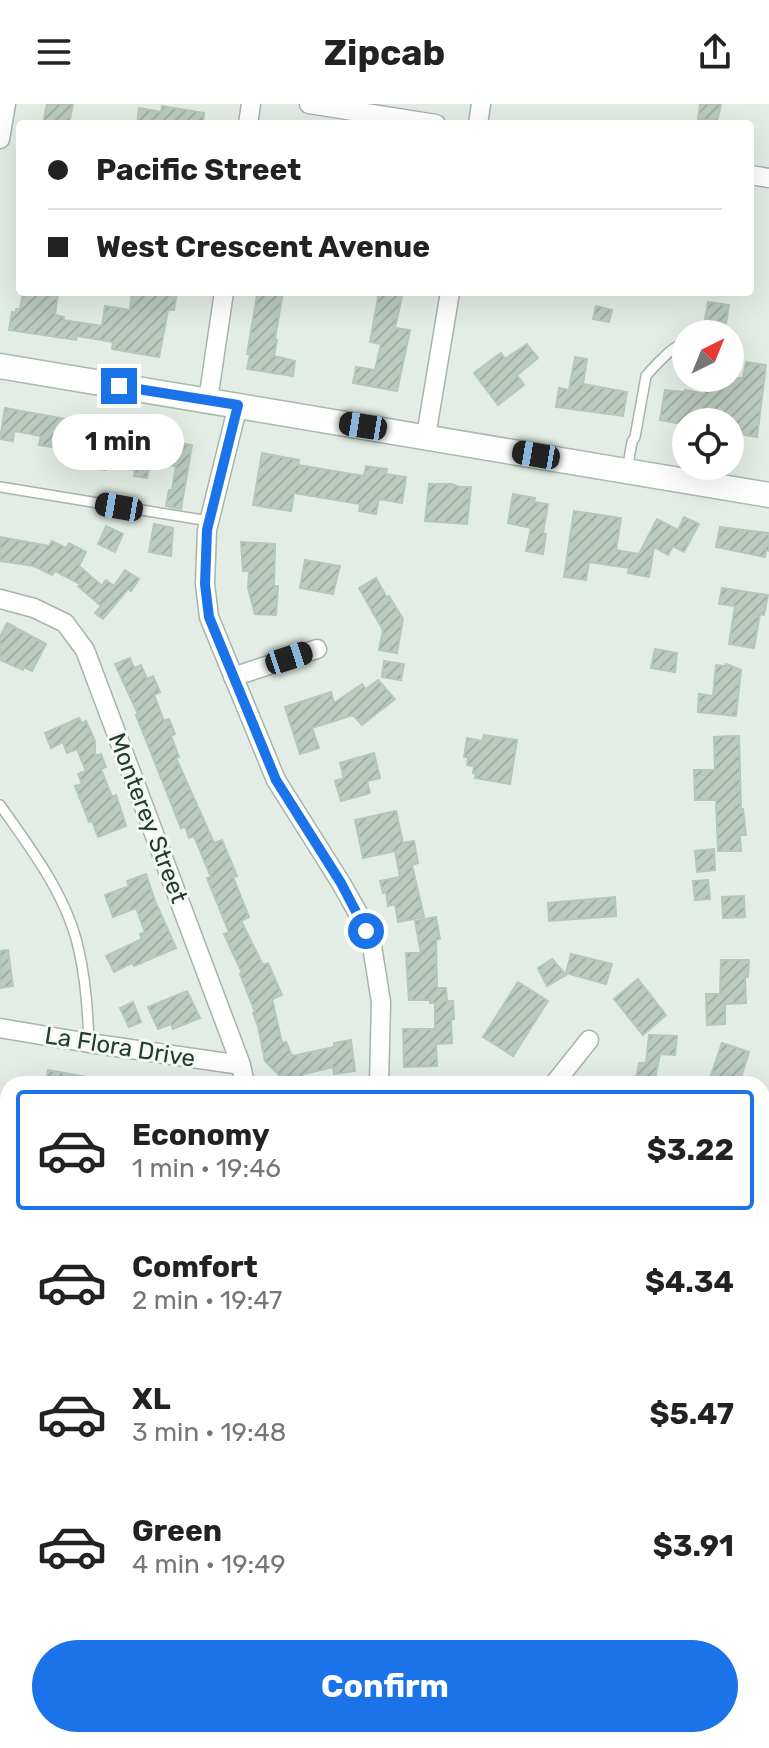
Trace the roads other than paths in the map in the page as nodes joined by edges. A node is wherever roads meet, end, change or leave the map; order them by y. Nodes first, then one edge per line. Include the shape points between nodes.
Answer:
1 (6, 104) edge
2 (309, 104) edge
3 (411, 120) edge
4 (0, 139) edge
5 (223, 296) edge
6 (449, 296) edge
7 (672, 349) edge
8 (0, 366) edge
9 (208, 400) junction
10 (238, 405) junction
11 (426, 436) junction
12 (627, 470) junction
13 (0, 487) edge
14 (769, 495) edge
15 (209, 521) junction
16 (0, 599) edge
17 (317, 649) dead end
18 (233, 677) junction
19 (0, 805) edge
20 (0, 1028) edge
21 (589, 1040) dead end
22 (89, 1043) junction
23 (241, 1065) junction
24 (243, 1076) edge
25 (379, 1076) edge
26 (560, 1076) edge

1 - 4 street
2 - 3 street
5 - 9 street
6 - 11 street
7 - 12 lane via 646,376
8 - 9 street
9 - 10 street
10 - 11 street
10 - 15 street
11 - 12 street
12 - 14 street
13 - 15 lane
15 - 18 street via 209,617
16 - 23 street, Monterey Street via 65,623 85,650
17 - 18 street
18 - 25 street via 276,780 341,883 372,946 381,1002
19 - 22 lane via 45,871 69,919 79,950
20 - 22 street, La Flora Drive
21 - 26 street
22 - 23 street, La Flora Drive
23 - 24 street, Monterey Street

